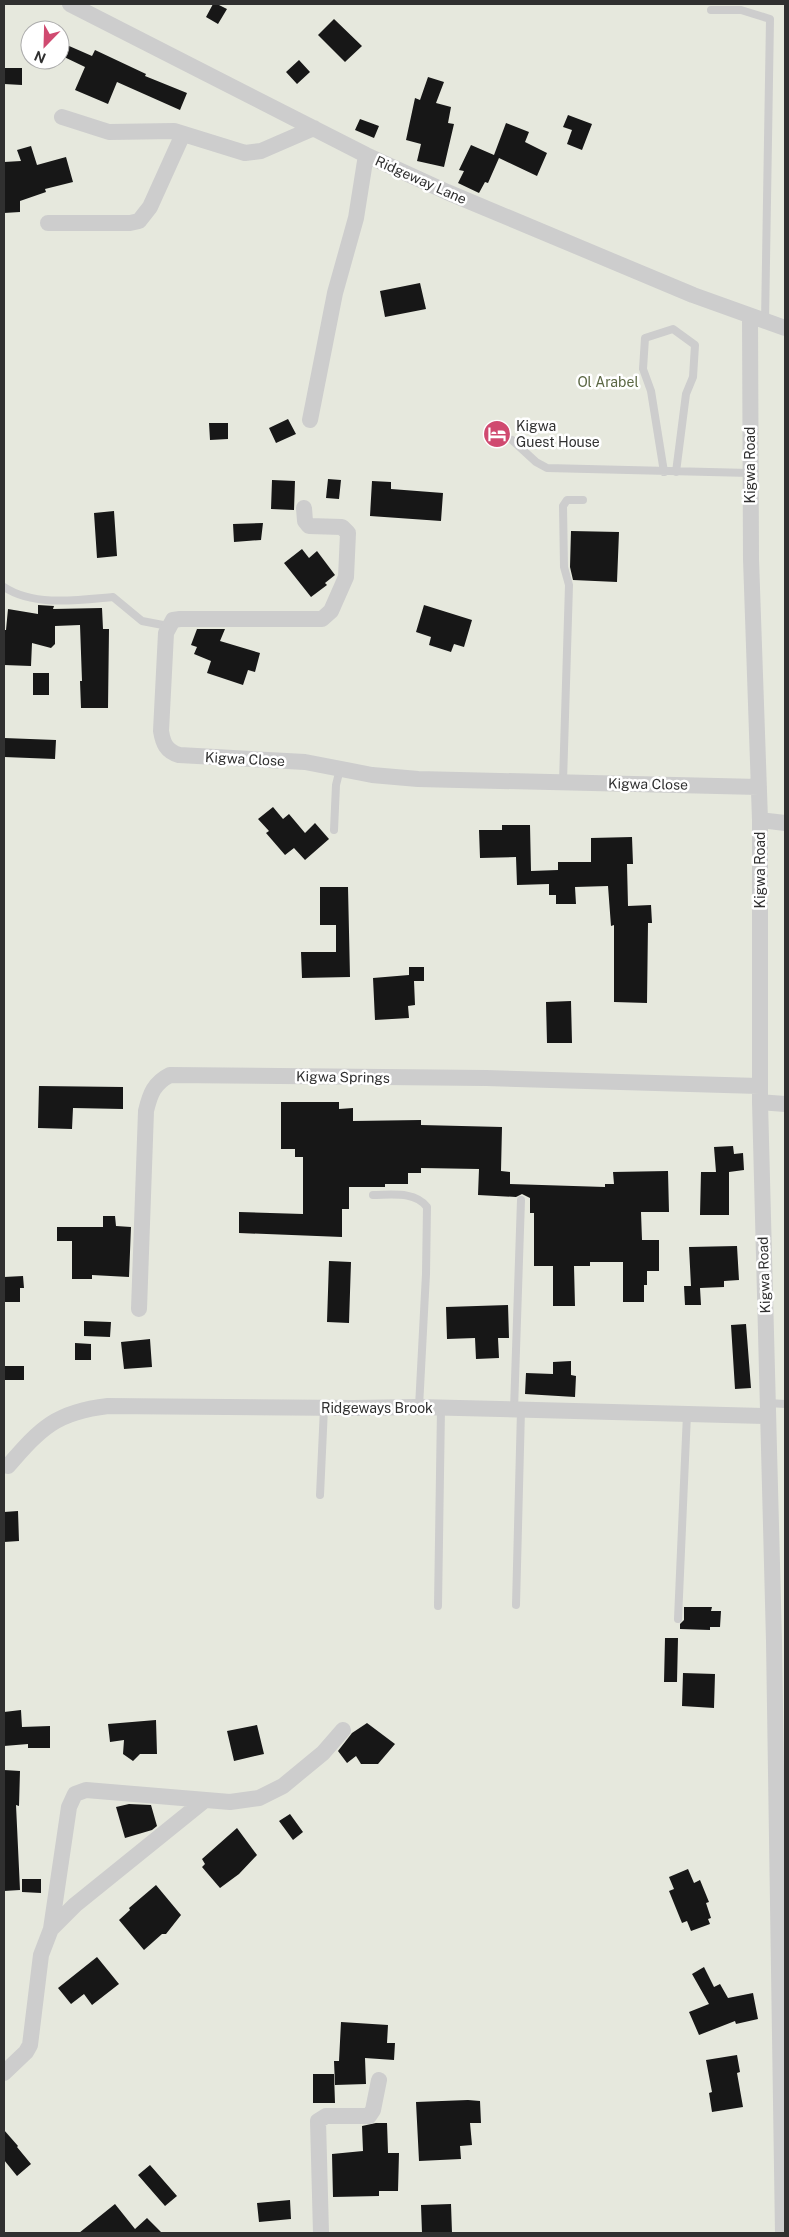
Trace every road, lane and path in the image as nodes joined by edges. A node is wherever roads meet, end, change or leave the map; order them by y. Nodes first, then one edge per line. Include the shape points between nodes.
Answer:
1 (70, 4) edge
2 (711, 10) dead end
3 (62, 117) dead end
4 (314, 128) junction
5 (183, 134) junction
6 (366, 155) junction
7 (48, 223) dead end
8 (757, 320) junction
9 (785, 328) edge
10 (310, 420) dead end
11 (512, 440) dead end
12 (664, 472) junction
13 (676, 472) junction
14 (750, 473) junction
15 (583, 500) dead end
16 (304, 508) dead end
17 (4, 587) edge
18 (168, 626) junction
19 (340, 769) junction
20 (563, 782) junction
21 (759, 787) junction
22 (760, 820) junction
23 (785, 823) edge
24 (334, 830) dead end
25 (760, 1094) junction
26 (785, 1104) edge
27 (373, 1195) dead end
28 (521, 1200) dead end
29 (139, 1309) dead end
30 (785, 1404) edge
31 (419, 1407) junction
32 (324, 1408) junction
33 (441, 1408) junction
34 (518, 1410) junction
35 (768, 1410) junction
36 (687, 1414) junction
37 (8, 1466) dead end
38 (320, 1495) dead end
39 (516, 1605) dead end
40 (438, 1606) dead end
41 (678, 1620) dead end
42 (343, 1730) dead end
43 (205, 1800) junction
44 (780, 1866) edge
45 (51, 1929) junction
46 (4, 2073) edge
47 (378, 2080) dead end
48 (321, 2233) edge
49 (782, 2233) edge

1 - 4 street, Ridgeway Lane
2 - 8 lane via 741,10 770,19
3 - 5 street via 109,132 174,131
4 - 5 street via 253,153
4 - 6 street, Ridgeway Lane
5 - 7 street via 150,207 139,221
6 - 8 street, Ridgeway Lane via 563,242
6 - 10 street via 356,218 335,294
8 - 9 street, Ridgeway Lane
8 - 14 street, Kigwa Road
11 - 12 lane via 547,468
12 - 13 lane
12 - 13 lane via 652,391 643,369 645,338 673,329 695,345 693,377 686,394
13 - 14 lane
14 - 21 street, Kigwa Road
15 - 20 lane via 566,500 563,506 564,566 569,585
16 - 18 street via 309,526 342,527 348,533 346,577 328,615 322,618 180,618
17 - 18 lane via 12,592 62,602 113,597 142,621
18 - 19 street, Kigwa Close via 160,731 171,753 305,762
19 - 20 street, Kigwa Close via 418,779
19 - 24 lane
20 - 21 street, Kigwa Close
21 - 22 street, Kigwa Road
22 - 23 street
22 - 25 street, Kigwa Road
25 - 26 street, Kigwa Springs
25 - 29 street, Kigwa Springs via 486,1078 170,1075 156,1085 146,1111
25 - 35 street, Kigwa Road
27 - 31 lane via 413,1196 427,1208
28 - 34 lane
30 - 35 lane
31 - 32 street, Ridgeways Brook
31 - 33 street, Ridgeways Brook
32 - 37 street, Ridgeways Brook via 93,1408 72,1412 44,1427
32 - 38 lane
33 - 34 street, Ridgeways Brook
33 - 40 lane
34 - 36 street, Ridgeways Brook
34 - 39 lane
35 - 36 street, Ridgeways Brook
35 - 44 street, Kigwa Road
36 - 41 lane
42 - 43 street via 323,1753 272,1793 244,1800
43 - 45 street via 75,1905
43 - 45 street via 86,1790 75,1794 69,1807
44 - 49 street, Kigwa Road
45 - 46 street via 41,1955 30,2045
47 - 48 street via 369,2116 326,2116 318,2121

